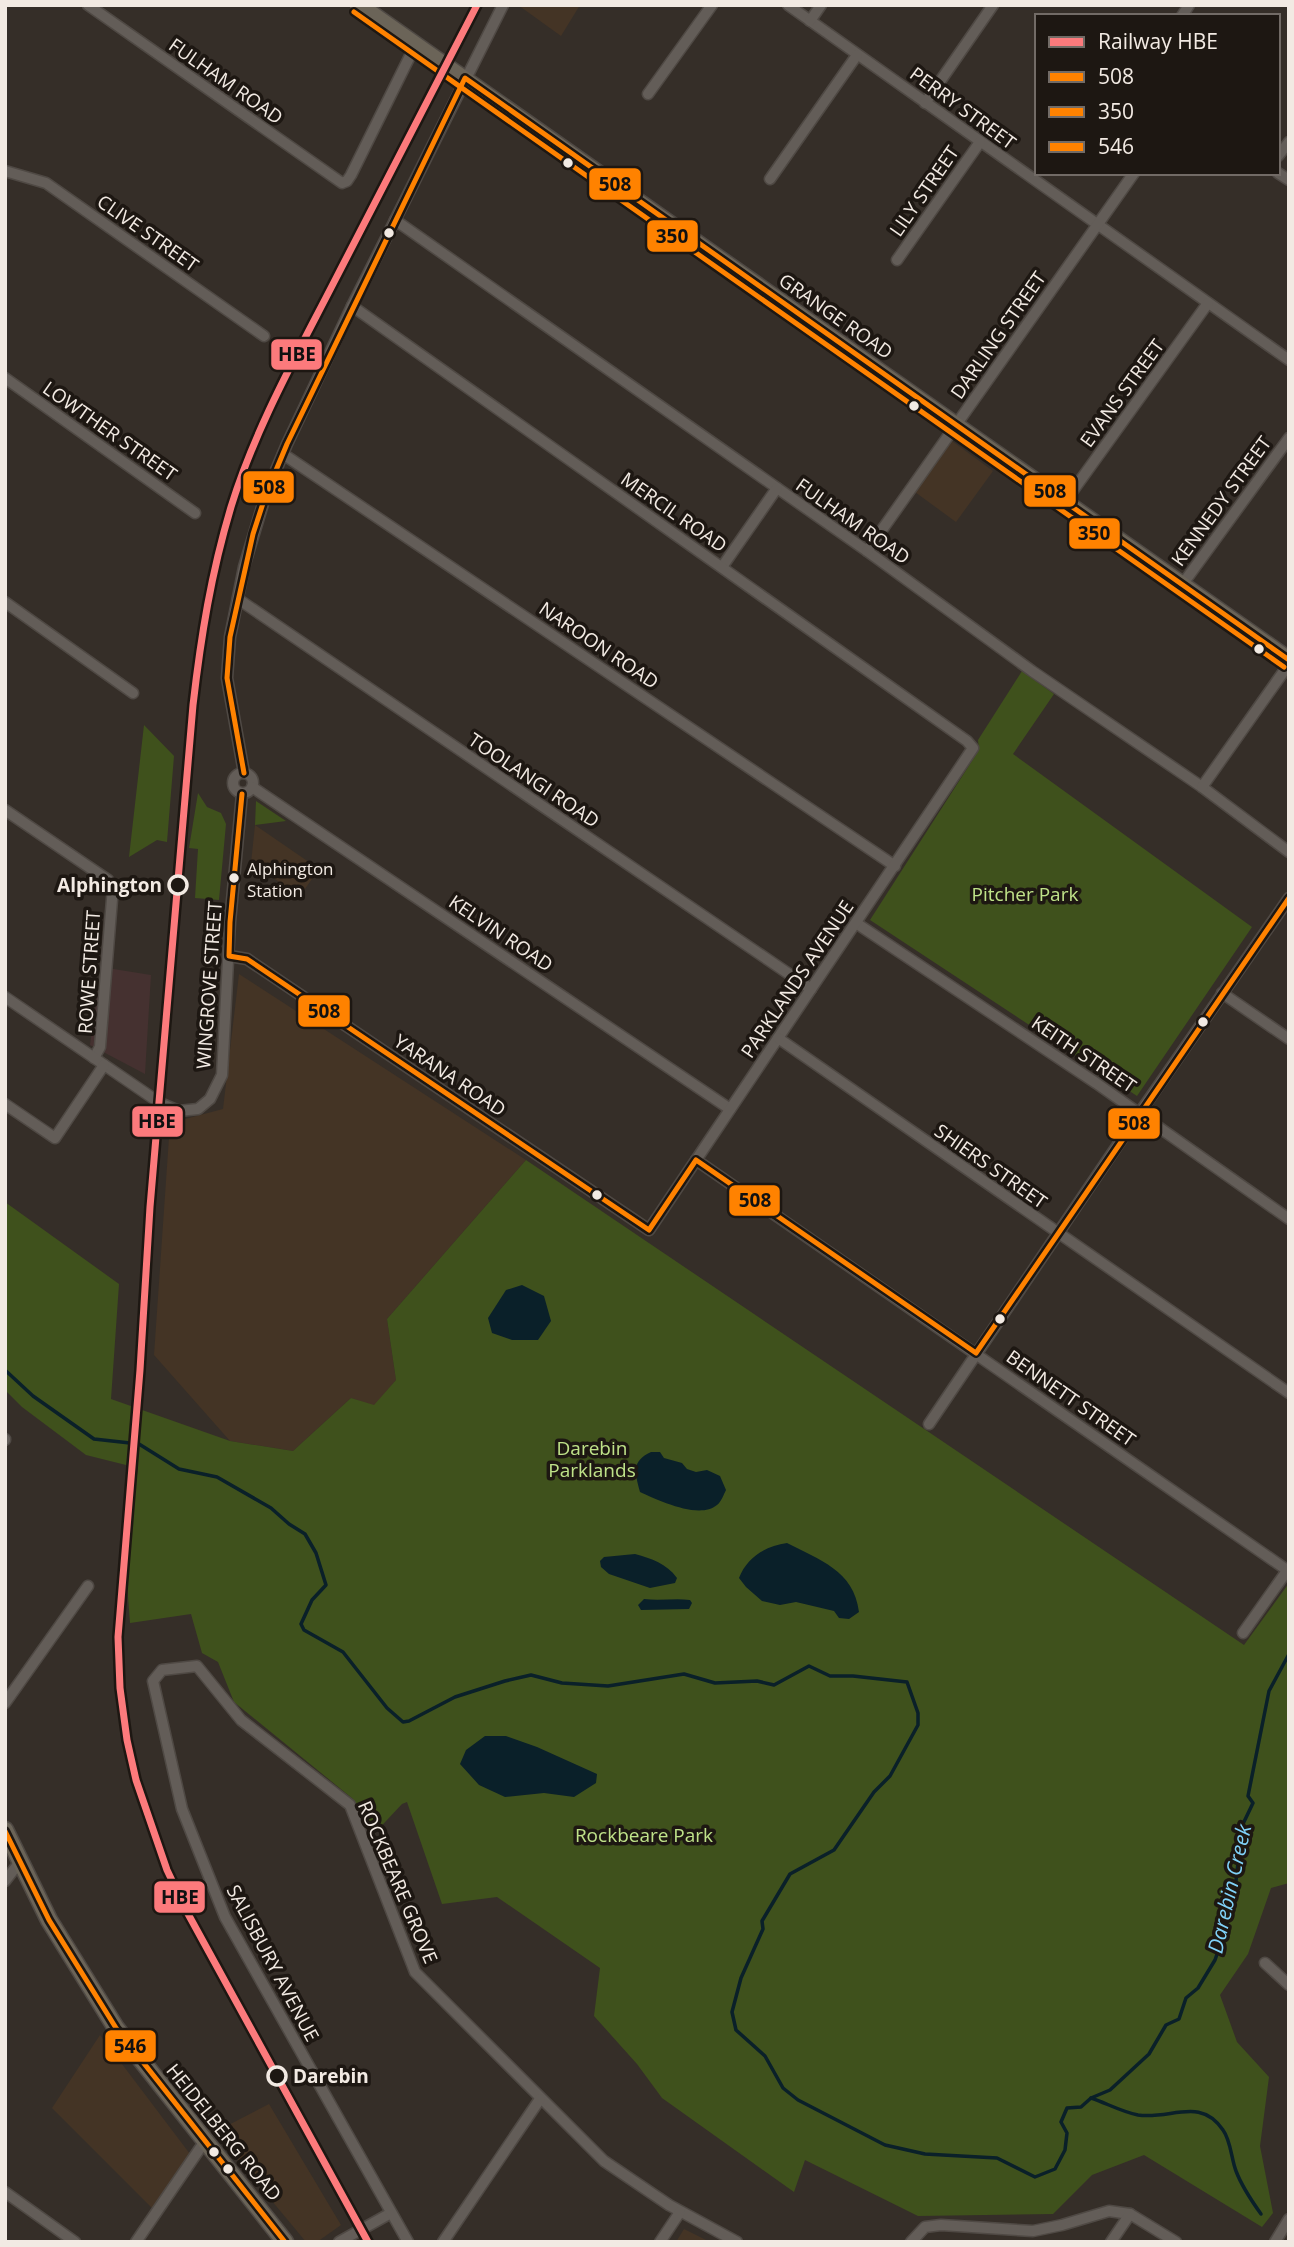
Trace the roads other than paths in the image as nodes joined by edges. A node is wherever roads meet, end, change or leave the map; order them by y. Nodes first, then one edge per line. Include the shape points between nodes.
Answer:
1 (88, 5) edge
2 (359, 5) edge
3 (503, 5) edge
4 (712, 5) edge
5 (788, 5) edge
6 (821, 5) edge
7 (993, 5) edge
8 (810, 21) junction
9 (418, 47) junction
10 (857, 55) junction
11 (458, 74) junction
12 (649, 94) dead end
13 (925, 103) junction
14 (980, 142) junction
15 (5, 171) edge
16 (1133, 175) edge
17 (770, 179) dead end
18 (395, 220) junction
19 (1098, 226) junction
20 (897, 261) dead end
21 (1208, 303) junction
22 (352, 306) junction
23 (264, 336) dead end
24 (1289, 360) edge
25 (5, 378) edge
26 (955, 426) junction
27 (1289, 438) edge
28 (283, 454) junction
29 (777, 488) junction
30 (1064, 503) junction
31 (195, 513) dead end
32 (867, 551) junction
33 (722, 567) junction
34 (1182, 585) junction
35 (238, 599) junction
36 (5, 602) edge
37 (1289, 662) edge
38 (133, 693) dead end
39 (973, 748) joint
40 (244, 773) junction
41 (252, 787) junction
42 (1202, 787) junction
43 (242, 794) junction
44 (5, 810) edge
45 (1289, 852) edge
46 (895, 866) junction
47 (1289, 898) edge
48 (856, 923) junction
49 (229, 956) junction
50 (811, 989) junction
51 (1222, 993) junction
52 (5, 997) edge
53 (778, 1038) junction
54 (1289, 1039) edge
55 (99, 1061) junction
56 (5, 1104) edge
57 (730, 1108) junction
58 (1140, 1113) junction
59 (695, 1160) junction
60 (1289, 1219) edge
61 (649, 1230) joint
62 (1058, 1233) junction
63 (976, 1353) junction
64 (1289, 1393) edge
65 (929, 1424) dead end
66 (1288, 1569) edge
67 (88, 1586) dead end
68 (1243, 1633) dead end
69 (153, 1681) joint
70 (5, 1703) edge
71 (5, 1830) edge
72 (19, 1863) junction
73 (5, 1881) edge
74 (1265, 1963) dead end
75 (1289, 1985) edge
76 (540, 2099) junction
77 (205, 2141) junction
78 (5, 2192) edge
79 (680, 2212) junction
80 (1130, 2214) junction
81 (386, 2215) junction
82 (1289, 2219) edge
83 (342, 2240) edge
84 (75, 2242) edge
85 (136, 2242) edge
86 (285, 2242) edge
87 (408, 2242) edge
88 (443, 2242) edge
89 (660, 2242) edge
90 (737, 2242) edge
91 (911, 2242) edge
92 (1111, 2242) edge
93 (1176, 2242) edge
94 (1275, 2242) edge

1 - 9 street, FULHAM ROAD via 339,182 351,175
2 - 9 main road, GRANGE ROAD
3 - 11 street
4 - 12 street
5 - 8 street, PERRY STREET
6 - 8 street
7 - 13 street
8 - 10 street, PERRY STREET
9 - 11 main road, GRANGE ROAD
10 - 13 street, PERRY STREET
10 - 17 street
11 - 18 street
11 - 26 main road, GRANGE ROAD
13 - 14 street, PERRY STREET
14 - 19 street, PERRY STREET
14 - 20 street, LILY STREET
15 - 23 street, CLIVE STREET via 46,183
16 - 19 street, DARLING STREET
18 - 22 street
18 - 29 street, FULHAM ROAD
19 - 21 street, PERRY STREET
19 - 26 street, DARLING STREET
21 - 24 street, PERRY STREET
21 - 30 street, EVANS STREET
22 - 28 street
22 - 33 street, MERCIL ROAD
25 - 31 street, LOWTHER STREET
26 - 30 main road, GRANGE ROAD
26 - 32 street, DARLING STREET
27 - 34 street, KENNEDY STREET
28 - 35 street via 253,534
28 - 46 street, NAROON ROAD
29 - 32 street, FULHAM ROAD
29 - 33 street
30 - 34 main road, GRANGE ROAD
32 - 42 street, FULHAM ROAD via 1031,671
33 - 39 street, MERCIL ROAD
34 - 37 main road, GRANGE ROAD
35 - 40 street via 227,678
35 - 50 street, TOOLANGI ROAD
36 - 38 street
37 - 42 street
39 - 46 street, PARKLANDS AVENUE
40 - 41 street via 252,778
40 - 43 street via 232,782
41 - 43 street
41 - 57 street, KELVIN ROAD
42 - 45 street, FULHAM ROAD
43 - 49 street, WINGROVE STREET
44 - 55 street, ROWE STREET via 113,887
46 - 48 street, PARKLANDS AVENUE
47 - 51 street
48 - 50 street, PARKLANDS AVENUE
48 - 58 street, KEITH STREET
49 - 55 street, WINGROVE STREET via 222,1075 207,1103 179,1111
49 - 61 street, YARANA ROAD via 247,959
50 - 53 street, PARKLANDS AVENUE
51 - 54 street
51 - 58 street
52 - 55 street
53 - 57 street, PARKLANDS AVENUE
53 - 62 street, SHIERS STREET
55 - 56 street, ROWE STREET via 55,1138
57 - 59 street, PARKLANDS AVENUE
58 - 60 street, KEITH STREET
58 - 62 street
59 - 61 street, PARKLANDS AVENUE
59 - 63 street, BENNETT STREET
62 - 63 street
62 - 64 street, SHIERS STREET
63 - 65 street
63 - 66 street, BENNETT STREET
66 - 68 street
67 - 70 street
69 - 76 street, ROCKBEARE GROVE via 162,1670 197,1667 241,1720 350,1805 415,1972
69 - 81 street, SALISBURY AVENUE via 183,1809 225,1917
71 - 72 main road, HEIDELBERG ROAD
72 - 73 street
72 - 77 main road, HEIDELBERG ROAD via 116,2028
74 - 75 street
76 - 79 street, ROCKBEARE GROVE via 604,2161
76 - 88 street
77 - 85 street
77 - 86 main road, HEIDELBERG ROAD
78 - 84 street
79 - 89 street
79 - 90 street, ROCKBEARE GROVE
80 - 91 street via 1109,2211 1033,2231 925,2227
80 - 92 street
80 - 93 street
81 - 83 street
81 - 87 street, SALISBURY AVENUE
82 - 94 street

